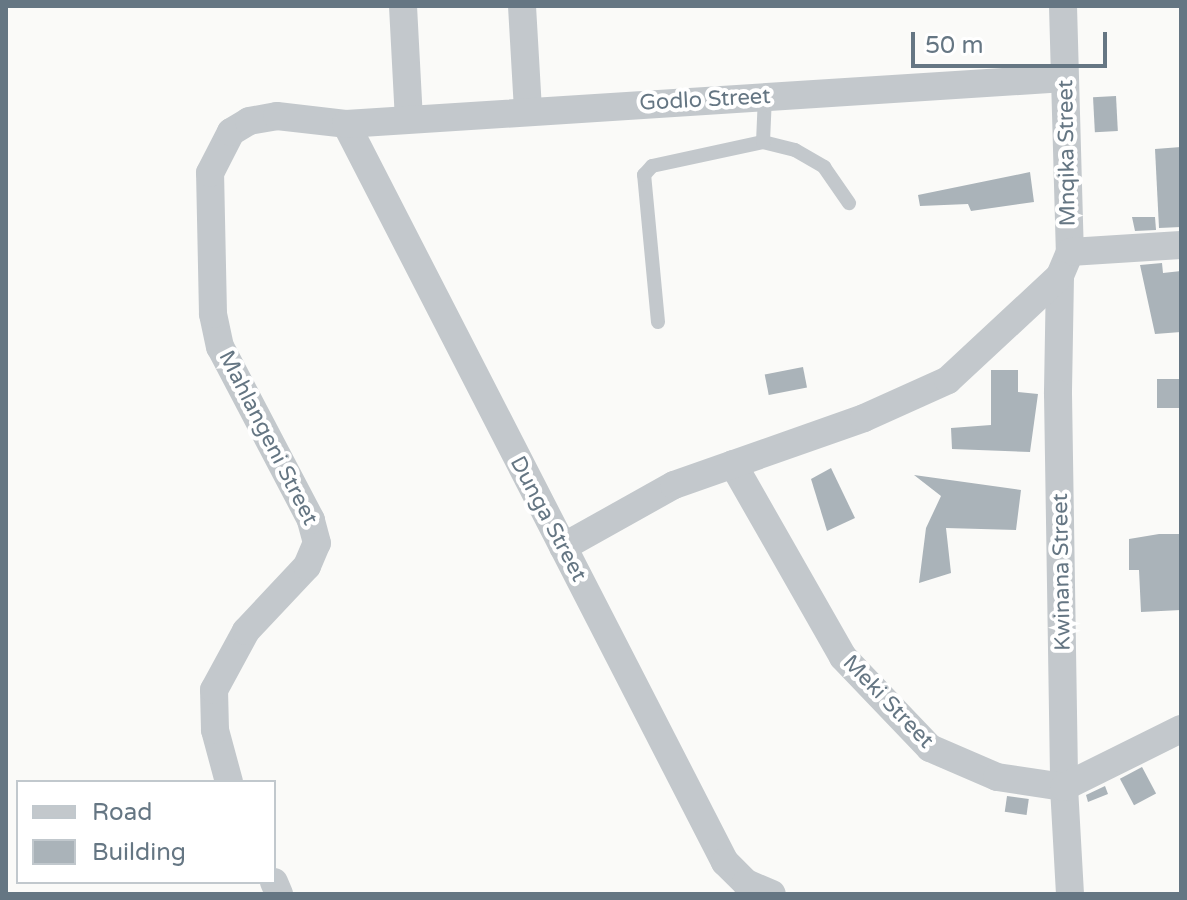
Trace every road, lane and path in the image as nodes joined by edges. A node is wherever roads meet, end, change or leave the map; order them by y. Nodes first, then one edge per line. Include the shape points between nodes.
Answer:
1 (403, 6) edge
2 (522, 6) edge
3 (1063, 6) edge
4 (1065, 78) junction
5 (765, 96) junction
6 (528, 110) junction
7 (409, 119) junction
8 (346, 124) junction
9 (763, 142) junction
10 (849, 203) dead end
11 (1181, 245) edge
12 (1065, 264) junction
13 (658, 322) dead end
14 (733, 464) junction
15 (563, 547) junction
16 (1181, 729) edge
17 (228, 780) edge
18 (1064, 787) junction
19 (772, 894) edge
20 (1070, 894) edge

1 - 7 street
2 - 6 street
3 - 4 street, Mnqika Street
4 - 5 street, Godlo Street
4 - 12 street, Mnqika Street
5 - 6 street, Godlo Street
5 - 9 lane
6 - 7 street, Godlo Street
7 - 8 street, Godlo Street
8 - 15 street, Dunga Street
8 - 17 street, Mahlangeni Street via 277,116 249,121 231,132 210,173 213,314 220,347 311,520 317,543 307,566 246,631 214,690 215,730
9 - 10 lane via 795,150 824,167
9 - 13 lane via 652,166 644,175
11 - 12 street
12 - 14 street via 948,380 864,418
12 - 18 street, Kwinana Street
14 - 15 street via 674,485
14 - 18 street, Meki Street via 817,616 879,699 930,748 955,762 997,777
15 - 19 street, Dunga Street via 725,862 746,883
16 - 18 street
18 - 20 street, Kwinana Street

